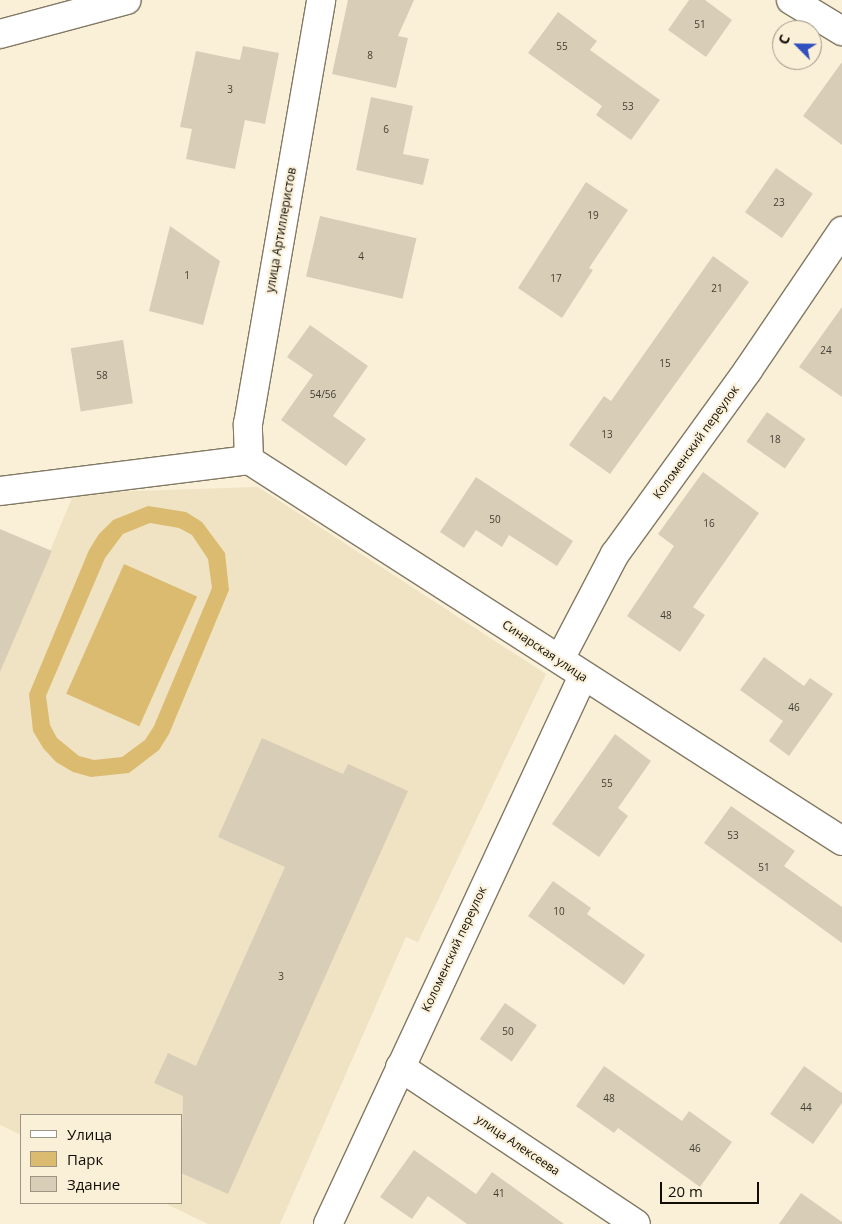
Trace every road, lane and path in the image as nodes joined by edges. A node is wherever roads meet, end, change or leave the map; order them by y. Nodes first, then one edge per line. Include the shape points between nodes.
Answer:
1 (127, 0) edge
2 (321, 0) edge
3 (792, 0) edge
4 (842, 32) edge
5 (0, 34) edge
6 (842, 231) edge
7 (249, 460) junction
8 (0, 491) edge
9 (560, 659) junction
10 (583, 676) junction
11 (842, 840) edge
12 (400, 1067) junction
13 (328, 1224) edge
14 (636, 1224) edge

1 - 5 street
2 - 7 street, улица Артиллеристов via 248,424
3 - 4 street
6 - 9 street, Коломенский переулок via 748,370 615,554
7 - 8 street
7 - 9 street, Синарская улица
9 - 10 street, Синарская улица
10 - 11 street, Синарская улица
10 - 12 street, Коломенский переулок
12 - 13 street, Коломенский переулок
12 - 14 street, улица Алексеева

